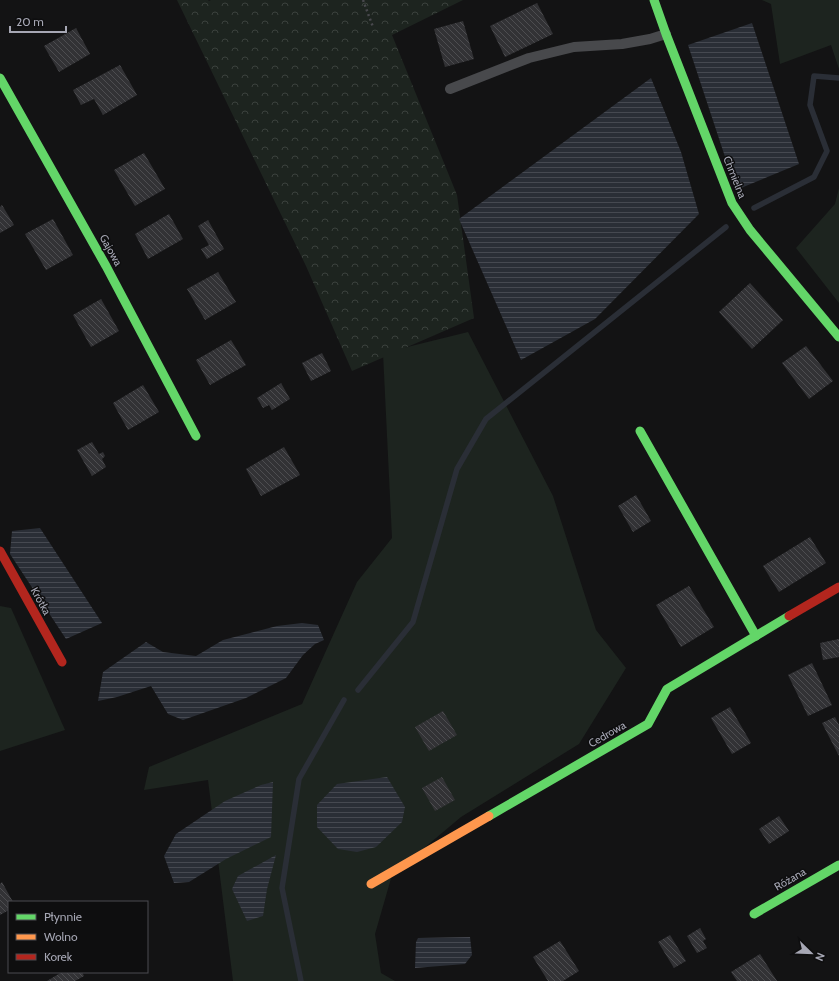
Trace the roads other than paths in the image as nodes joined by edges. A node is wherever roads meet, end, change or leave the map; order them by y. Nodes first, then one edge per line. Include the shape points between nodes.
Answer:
1 (654, 0) edge
2 (666, 34) junction
3 (0, 78) edge
4 (450, 89) dead end
5 (839, 337) edge
6 (640, 432) dead end
7 (196, 436) dead end
8 (0, 551) edge
9 (839, 588) edge
10 (756, 636) junction
11 (62, 662) dead end
12 (839, 865) edge
13 (371, 884) dead end
14 (754, 914) dead end

1 - 2 street, Chmielna
2 - 4 lane via 622,44 574,47 530,58
2 - 5 street, Chmielna via 732,203 750,230
3 - 7 street, Gajowa via 106,266
6 - 10 street
8 - 11 street, Krótka
9 - 10 street, Cedrowa
10 - 13 street, Cedrowa via 667,689 648,724
12 - 14 street, Różana

